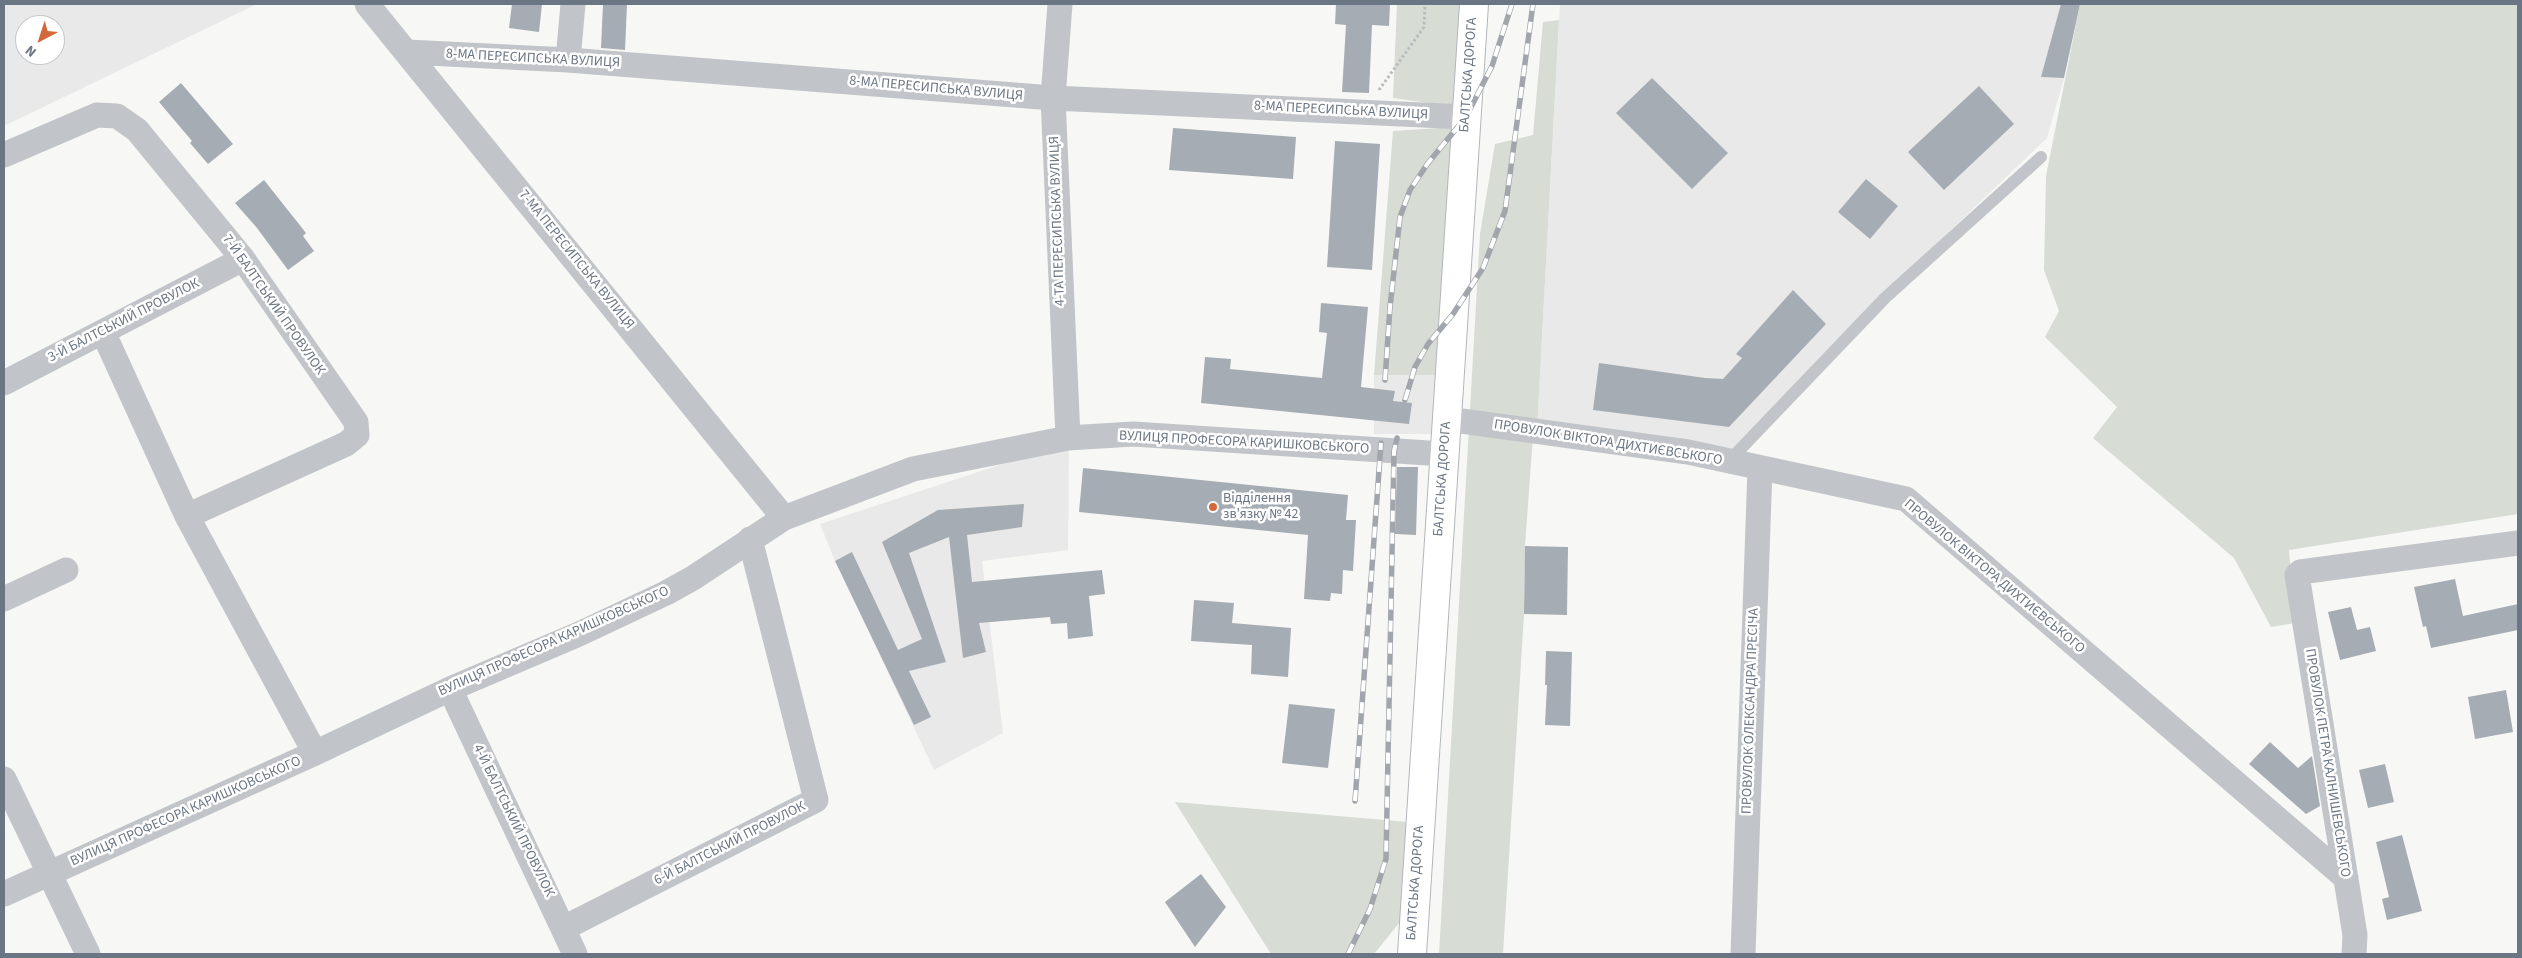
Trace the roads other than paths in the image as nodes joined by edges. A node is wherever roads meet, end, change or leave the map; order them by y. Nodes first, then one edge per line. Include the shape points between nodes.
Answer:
1 (367, 4) edge
2 (573, 4) edge
3 (1060, 4) edge
4 (1474, 4) edge
5 (407, 52) junction
6 (568, 60) junction
7 (1053, 98) junction
8 (1466, 117) junction
9 (4, 155) edge
10 (2040, 157) dead end
11 (244, 259) junction
12 (103, 332) junction
13 (4, 383) edge
14 (1447, 419) junction
15 (1068, 438) junction
16 (1444, 454) junction
17 (1729, 461) junction
18 (1760, 468) junction
19 (187, 516) junction
20 (784, 518) junction
21 (750, 539) junction
22 (2518, 543) edge
23 (66, 570) dead end
24 (4, 599) edge
25 (450, 689) junction
26 (316, 754) junction
27 (4, 778) edge
28 (49, 874) junction
29 (2346, 878) junction
30 (4, 894) edge
31 (564, 928) junction
32 (571, 953) edge
33 (88, 954) edge
34 (1412, 954) edge
35 (1742, 954) edge
36 (2354, 954) edge

1 - 5 street, 7-МА ПЕРЕСИПСЬКА ВУЛИЦЯ
2 - 6 street
3 - 7 street, 4-ТА ПЕРЕСИПСЬКА ВУЛИЦЯ
4 - 8 main road, БАЛТСЬКА ДОРОГА
5 - 6 street, 8-МА ПЕРЕСИПСЬКА ВУЛИЦЯ
5 - 20 street, 7-МА ПЕРЕСИПСЬКА ВУЛИЦЯ
6 - 7 street, 8-МА ПЕРЕСИПСЬКА ВУЛИЦЯ
7 - 8 street, 8-МА ПЕРЕСИПСЬКА ВУЛИЦЯ
7 - 15 street, 4-ТА ПЕРЕСИПСЬКА ВУЛИЦЯ
8 - 14 main road, БАЛТСЬКА ДОРОГА
9 - 11 street, 7-Й БАЛТСЬКИЙ ПРОВУЛОК via 97,115 117,116 137,130
10 - 17 lane via 1886,298
11 - 12 street, 3-Й БАЛТСЬКИЙ ПРОВУЛОК
11 - 19 street, 7-Й БАЛТСЬКИЙ ПРОВУЛОК via 356,422 357,435 346,444
12 - 13 street, 3-Й БАЛТСЬКИЙ ПРОВУЛОК
12 - 19 street
14 - 16 main road, БАЛТСЬКА ДОРОГА
14 - 17 street, ПРОВУЛОК ВІКТОРА ДИХТИЄВСЬКОГО via 1688,452
15 - 16 street, ВУЛИЦЯ ПРОФЕСОРА КАРИШКОВСЬКОГО via 1133,434
15 - 20 street, ВУЛИЦЯ ПРОФЕСОРА КАРИШКОВСЬКОГО via 913,469
16 - 34 main road, БАЛТСЬКА ДОРОГА
17 - 18 street, ПРОВУЛОК ВІКТОРА ДИХТИЄВСЬКОГО
18 - 29 street, ПРОВУЛОК ВІКТОРА ДИХТИЄВСЬКОГО via 1906,499
18 - 35 street, ПРОВУЛОК ОЛЕКСАНДРА ПРЕСІЧА
19 - 26 street
20 - 21 street, ВУЛИЦЯ ПРОФЕСОРА КАРИШКОВСЬКОГО
21 - 25 street, ВУЛИЦЯ ПРОФЕСОРА КАРИШКОВСЬКОГО via 694,578 666,593
21 - 31 street, 6-Й БАЛТСЬКИЙ ПРОВУЛОК via 816,800
22 - 29 street, ПРОВУЛОК ПЕТРА КАЛНИШЕВСЬКОГО via 2300,572 2296,580
23 - 24 street
25 - 26 street, ВУЛИЦЯ ПРОФЕСОРА КАРИШКОВСЬКОГО
25 - 31 street, 4-Й БАЛТСЬКИЙ ПРОВУЛОК
26 - 28 street, ВУЛИЦЯ ПРОФЕСОРА КАРИШКОВСЬКОГО
27 - 28 street
28 - 30 street, ВУЛИЦЯ ПРОФЕСОРА КАРИШКОВСЬКОГО
28 - 33 street
29 - 36 street, ПРОВУЛОК ПЕТРА КАЛНИШЕВСЬКОГО via 2355,936
31 - 32 street, 4-Й БАЛТСЬКИЙ ПРОВУЛОК

